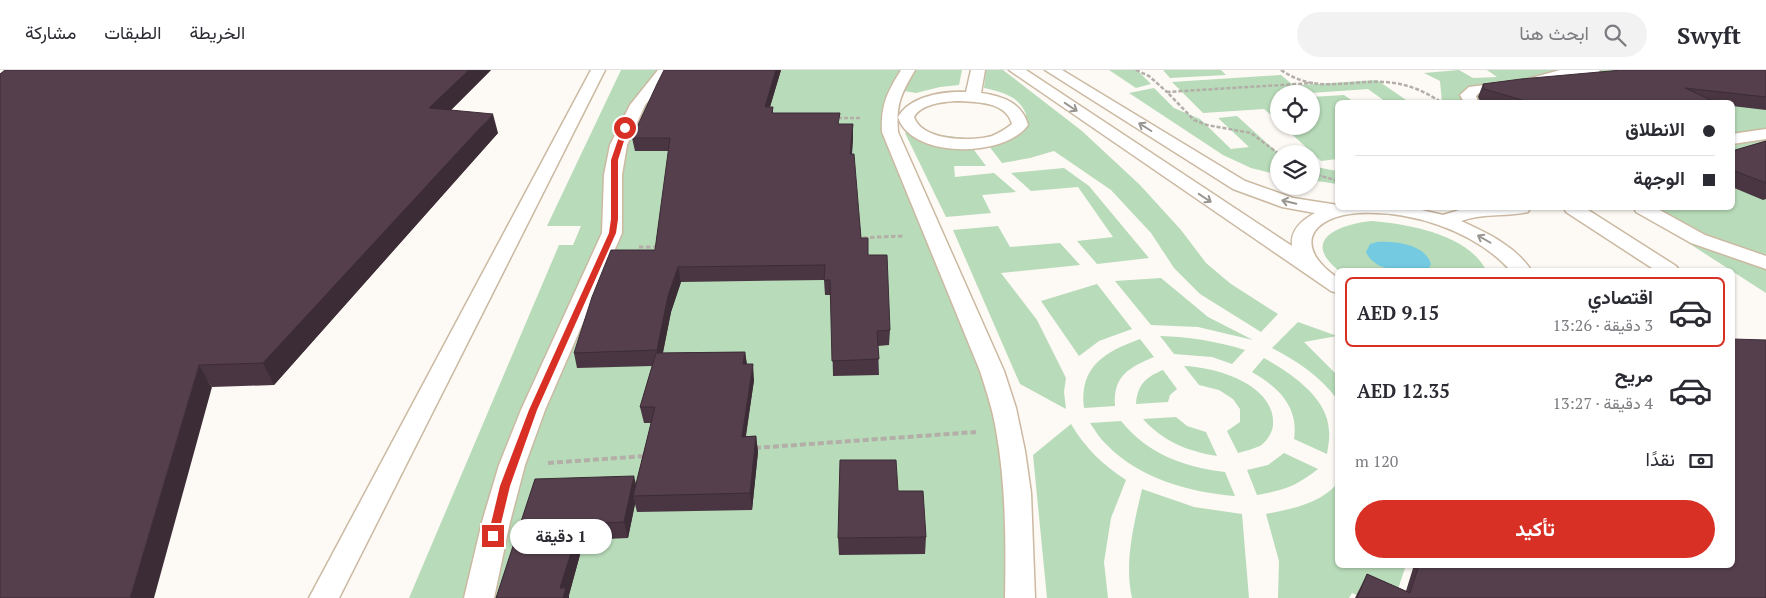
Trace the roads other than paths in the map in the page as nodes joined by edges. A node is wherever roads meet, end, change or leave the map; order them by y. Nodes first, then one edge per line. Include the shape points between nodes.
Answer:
1 (598, 70) edge
2 (666, 70) edge
3 (908, 70) edge
4 (978, 70) edge
5 (1016, 70) edge
6 (1052, 70) edge
7 (1593, 70) edge
8 (1067, 79) junction
9 (1037, 84) junction
10 (973, 96) junction
11 (1470, 100) edge
12 (898, 118) junction
13 (1766, 134) edge
14 (1735, 139) edge
15 (1350, 210) edge
16 (1389, 210) edge
17 (1499, 210) edge
18 (1577, 210) edge
19 (1647, 210) edge
20 (1337, 211) junction
21 (1446, 221) junction
22 (1766, 263) edge
23 (1519, 268) edge
24 (1666, 268) edge
25 (1318, 273) junction
26 (1335, 285) edge
27 (324, 598) edge
28 (479, 598) edge
29 (1020, 598) edge

1 - 27 lane
2 - 28 lane via 638,102 620,138 614,160 614,219 607,249 533,410 512,465
3 - 12 lane via 892,101
4 - 10 lane
5 - 9 lane
6 - 8 lane
7 - 11 lane via 1561,74 1525,84 1478,89 1468,95
8 - 9 lane
20 -> 8 lane via 1289,203 1240,184
9 -> 25 lane
10 - 12 lane via 927,100
10 - 12 lane via 1014,110 1020,125 1003,138 959,143 932,139
12 - 29 lane via 890,132 992,371 1009,430 1021,558
13 - 14 lane
15 - 20 lane
16 - 21 lane
17 - 21 lane via 1465,213
18 - 24 lane
19 - 22 lane via 1698,239
20 - 25 lane via 1317,218 1305,228 1300,241 1304,257
23 -> 21 lane via 1488,240
25 - 26 lane

